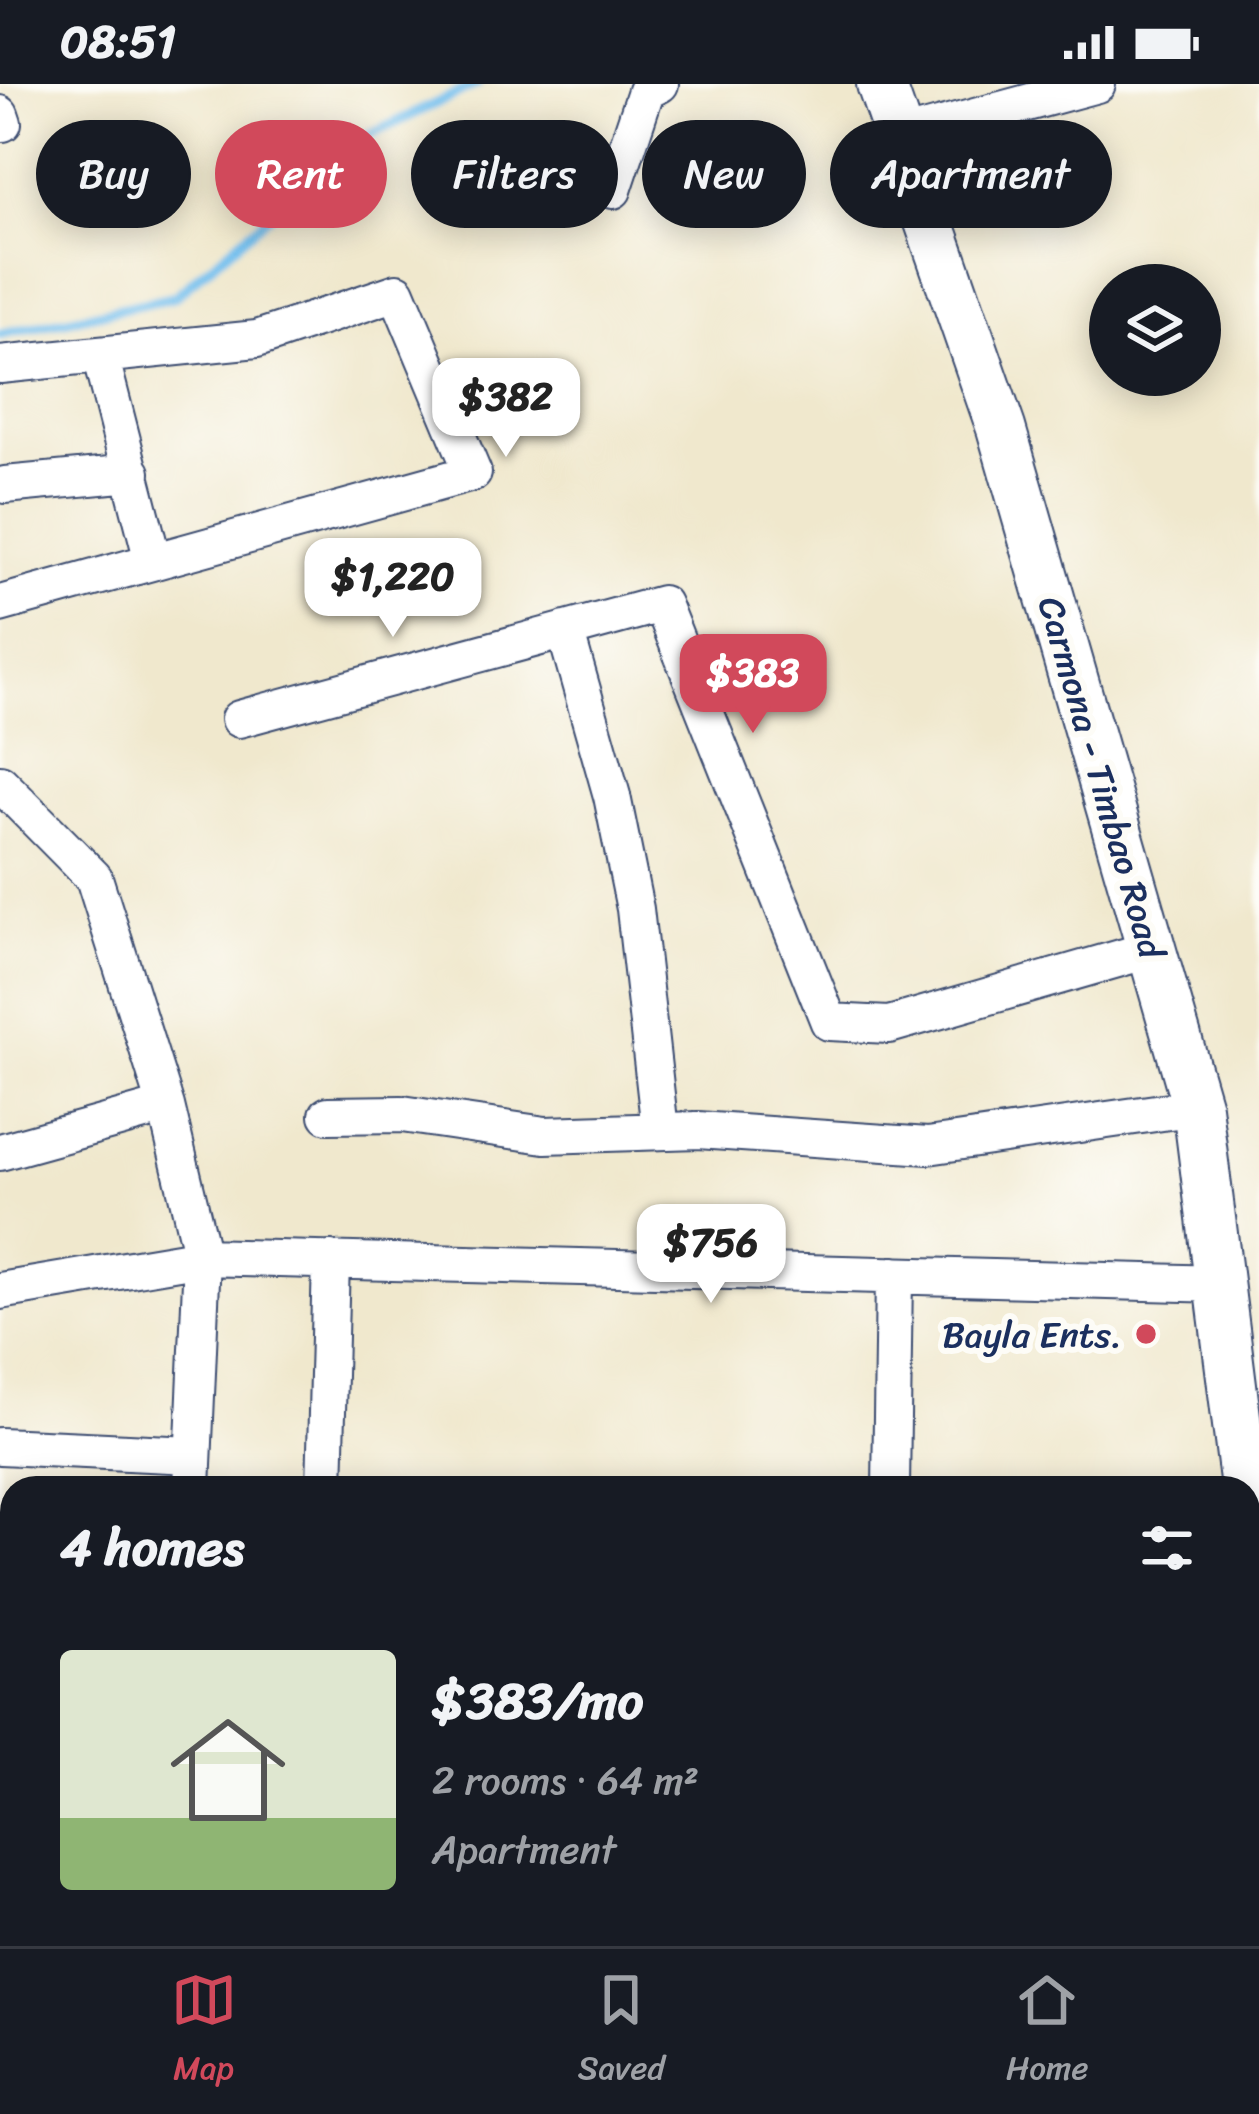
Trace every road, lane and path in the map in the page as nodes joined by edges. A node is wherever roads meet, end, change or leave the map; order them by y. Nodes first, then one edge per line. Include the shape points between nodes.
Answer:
1 (660, 84) edge
2 (881, 84) edge
3 (1096, 84) edge
4 (895, 120) edge
5 (964, 120) edge
6 (618, 175) edge
7 (932, 228) edge
8 (100, 355) junction
9 (0, 365) edge
10 (132, 473) junction
11 (4, 484) dead end
12 (153, 561) junction
13 (0, 604) edge
14 (566, 630) junction
15 (239, 719) dead end
16 (0, 783) edge
17 (1151, 949) junction
18 (166, 1106) junction
19 (1197, 1107) junction
20 (328, 1115) dead end
21 (660, 1130) junction
22 (0, 1152) edge
23 (202, 1257) junction
24 (331, 1260) junction
25 (894, 1275) junction
26 (1222, 1284) junction
27 (0, 1291) edge
28 (0, 1446) edge
29 (192, 1471) edge
30 (325, 1476) edge
31 (891, 1476) edge
32 (1244, 1476) edge

1 - 6 street via 646,91
2 - 4 main road, Carmona - Timbao Road
3 - 5 street
7 - 17 main road, Carmona - Timbao Road via 1001,428
8 - 9 street
8 - 10 street
8 - 12 street via 257,339 397,292 473,473
10 - 11 street
10 - 12 street
12 - 13 street
14 - 15 street
14 - 17 street via 662,604 829,1022 889,1025
14 - 21 street via 635,909
16 - 18 street via 94,878
17 - 19 main road, Carmona - Timbao Road
18 - 22 street
18 - 23 street
19 - 21 street via 928,1146
19 - 26 main road, Carmona - Timbao Road
20 - 21 street via 402,1114 545,1135
23 - 24 street
23 - 27 street
23 - 29 street
24 - 25 street
24 - 30 street
25 - 26 street
25 - 31 street
26 - 32 main road, Carmona - Timbao Road
28 - 29 street

